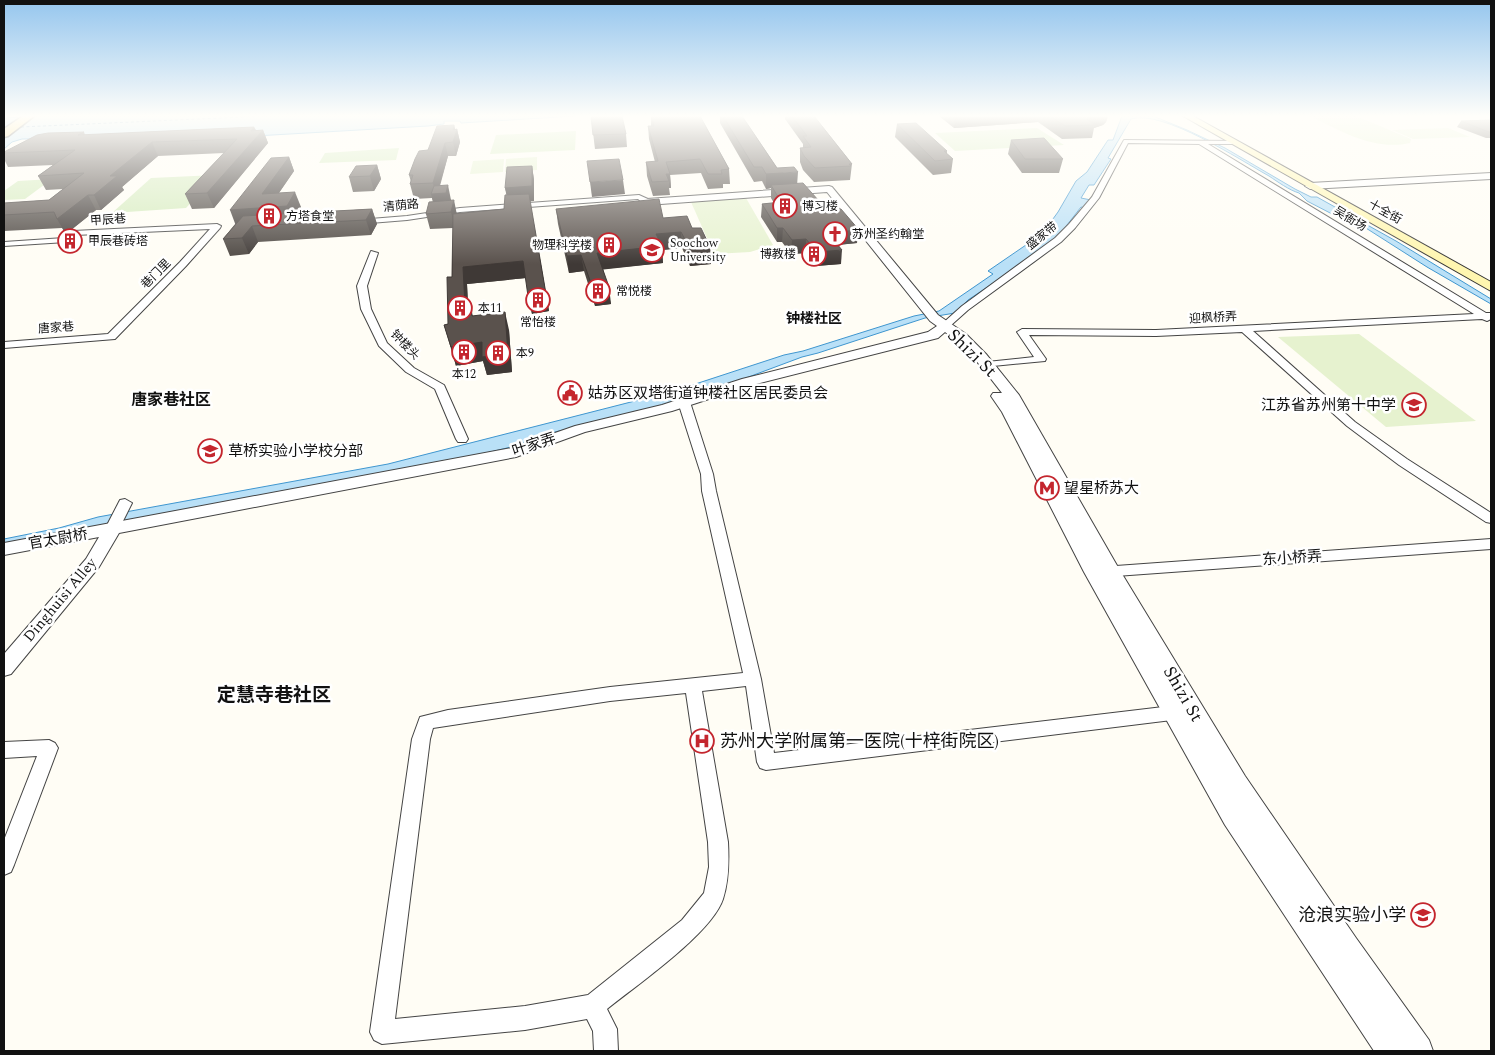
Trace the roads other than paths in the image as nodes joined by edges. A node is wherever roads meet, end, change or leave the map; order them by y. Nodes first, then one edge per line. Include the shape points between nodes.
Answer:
1 (1113, 165) edge
2 (1241, 165) edge
3 (1273, 165) edge
4 (1491, 176) edge
5 (1310, 186) junction
6 (647, 202) joint
7 (353, 222) edge
8 (217, 226) joint
9 (4, 244) edge
10 (374, 253) dead end
11 (1491, 287) edge
12 (936, 318) junction
13 (1489, 318) edge
14 (1245, 329) junction
15 (111, 337) joint
16 (4, 345) edge
17 (987, 364) junction
18 (684, 402) junction
19 (462, 439) dead end
20 (118, 517) junction
21 (1491, 519) edge
22 (1491, 544) edge
23 (4, 549) edge
24 (1102, 572) junction
25 (4, 668) edge
26 (753, 678) junction
27 (693, 685) junction
28 (1183, 712) junction
29 (4, 750) edge
30 (4, 865) edge
31 (593, 1006) junction
32 (606, 1051) edge
33 (1392, 1051) edge
34 (1418, 1051) edge

1 - 12 street, 盛家带 via 1095,198 1058,240 965,308
2 - 13 street, 吴衙场
3 - 5 main road, 十全街
4 - 5 street
5 - 11 main road, 十全街
6 - 7 street, 清荫路 via 639,197 460,210
6 - 12 street, 清荫路 via 829,188
8 - 9 street, 甲辰巷 via 73,233 66,240
8 - 15 street, 巷门里
10 - 19 street, 钟楼头 via 362,286 370,318 383,344 410,370 440,387
12 - 17 street, Shizi St via 961,337
12 - 18 street, 叶家弄 via 934,335 747,382
12 - 24 street, Shizi St via 1009,412
13 - 14 street, 迎枫桥弄
14 - 17 street, 迎枫桥弄 via 1156,333 1022,332 1041,359
14 - 21 street via 1351,424 1402,462
15 - 16 street, 唐家巷
17 - 24 street, Shizi St via 1027,418
18 - 20 street, 叶家弄 via 580,429 516,452
18 - 26 street via 707,474
20 - 23 street, 官太尉桥
20 - 25 street, Dinghuisi Alley via 93,563
22 - 24 street, 东小桥弄
24 - 28 street, Shizi St
26 - 27 street
26 - 28 street via 766,762
27 - 31 street via 718,842 719,867 713,898 690,928
27 - 31 street via 426,722 421,739 382,1032 525,1018
28 - 33 street, Shizi St via 1234,817
28 - 34 street, Shizi St via 1242,791
29 - 30 street via 49,748
31 - 32 street via 605,1029

